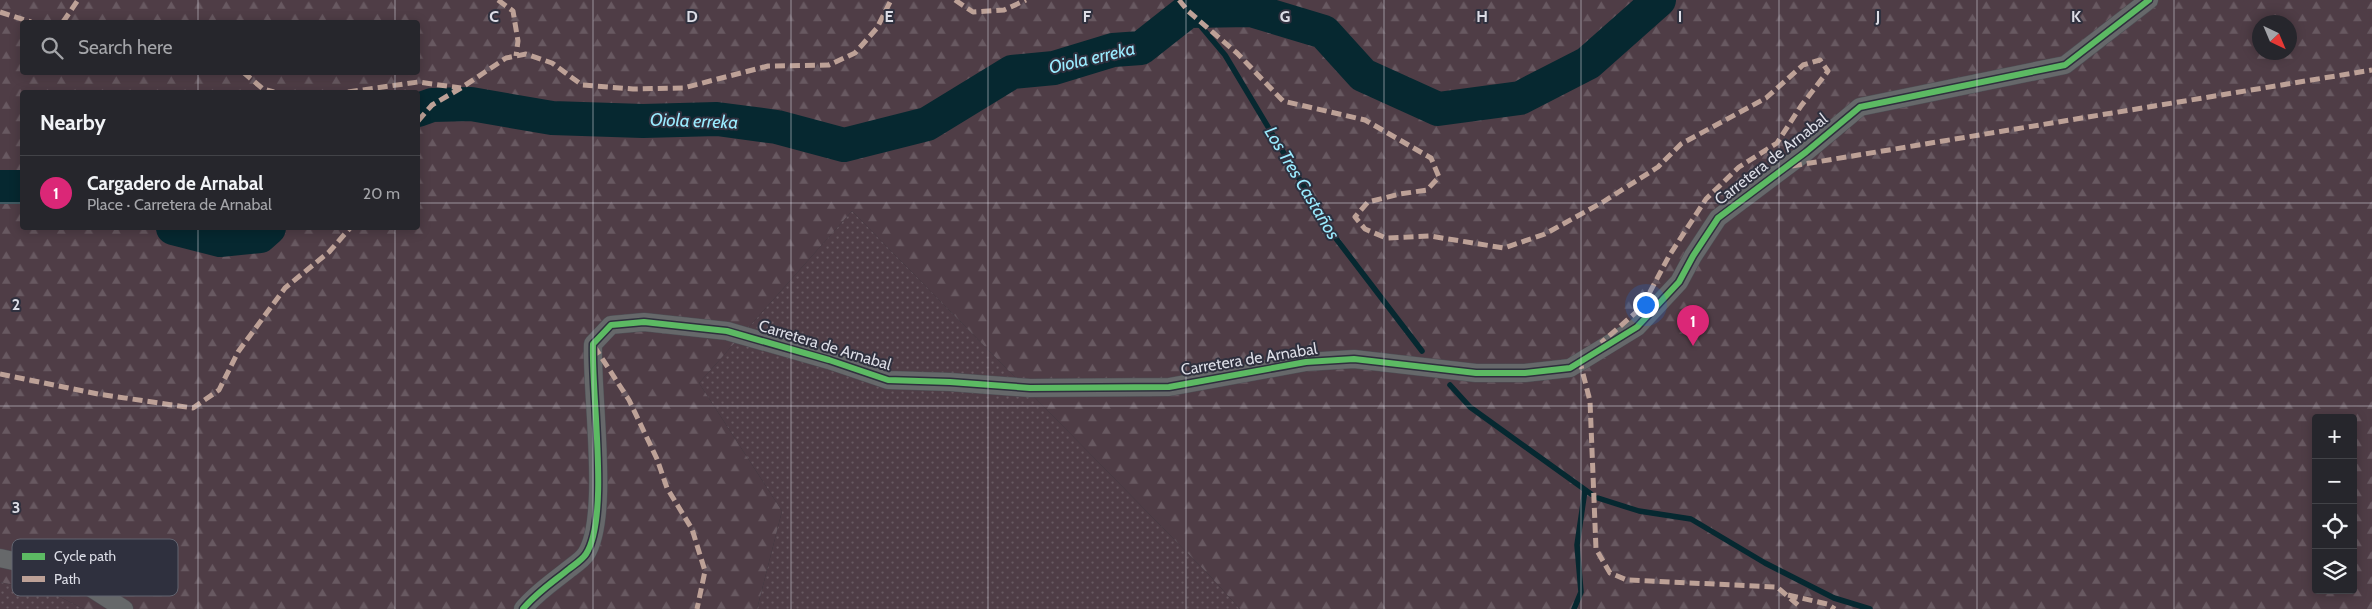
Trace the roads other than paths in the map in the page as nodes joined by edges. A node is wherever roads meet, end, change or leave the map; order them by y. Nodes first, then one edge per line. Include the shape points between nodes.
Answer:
1 (2148, 0) edge
2 (104, 596) edge
3 (124, 609) edge
4 (523, 609) edge

1 - 4 street, Carretera de Arnabal via 2065,65 1860,107 1718,218 1679,282 1637,327 1570,368 1525,373 1476,373 1354,359 1306,362 1169,387 1030,388 888,380 727,331 644,322 611,325 593,344 597,507 593,541 585,556 531,598
2 - 3 street

